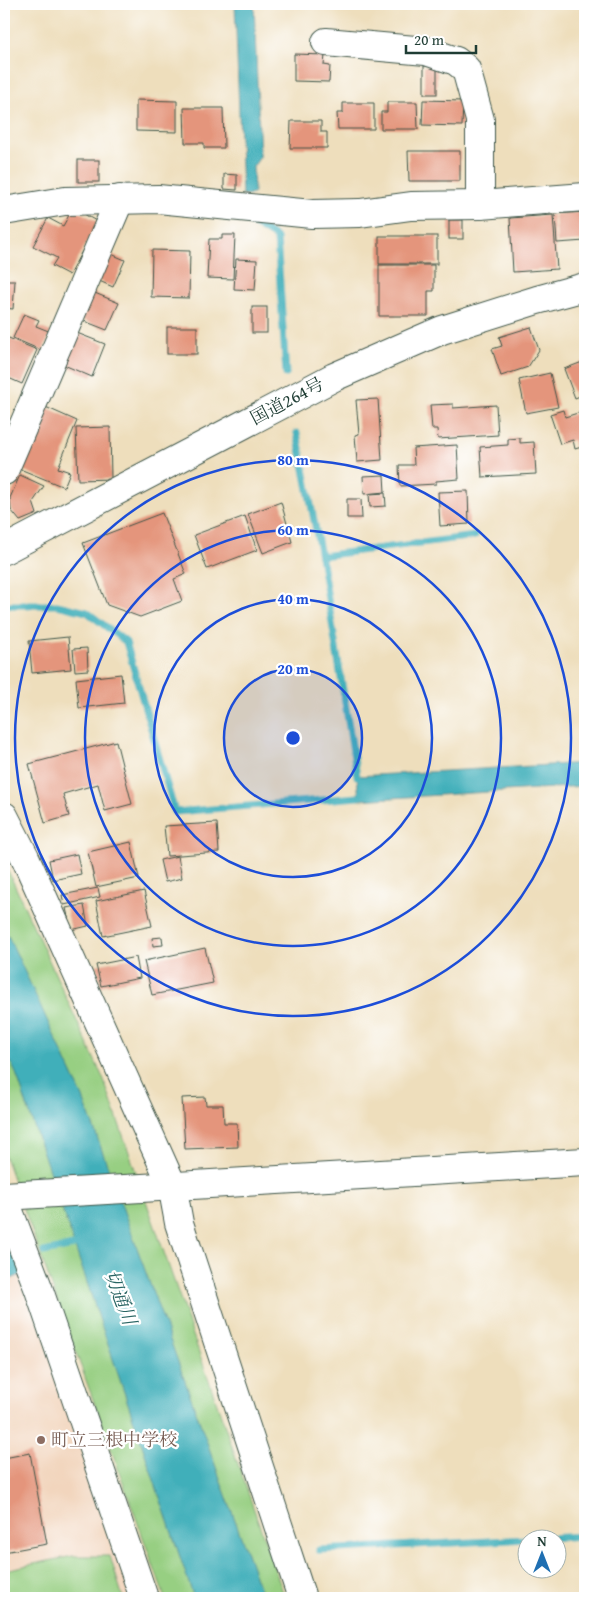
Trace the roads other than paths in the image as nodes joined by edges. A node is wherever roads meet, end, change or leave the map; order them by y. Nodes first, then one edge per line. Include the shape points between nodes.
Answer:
1 (326, 42) dead end
2 (585, 197) edge
3 (120, 199) junction
4 (480, 205) junction
5 (4, 211) edge
6 (585, 286) edge
7 (4, 471) edge
8 (4, 550) edge
9 (4, 816) edge
10 (585, 1162) edge
11 (167, 1186) junction
12 (6, 1196) edge
13 (144, 1598) edge
14 (302, 1598) edge

1 - 4 main road via 426,51 456,61 466,69 480,120
2 - 4 main road
3 - 4 main road via 158,199 312,214 360,213 411,206
3 - 5 main road via 65,201
3 - 7 main road
6 - 8 main road, 国道264号 via 442,330 334,377
9 - 11 main road via 30,866
10 - 11 main road
11 - 12 main road
11 - 14 main road
12 - 13 main road

